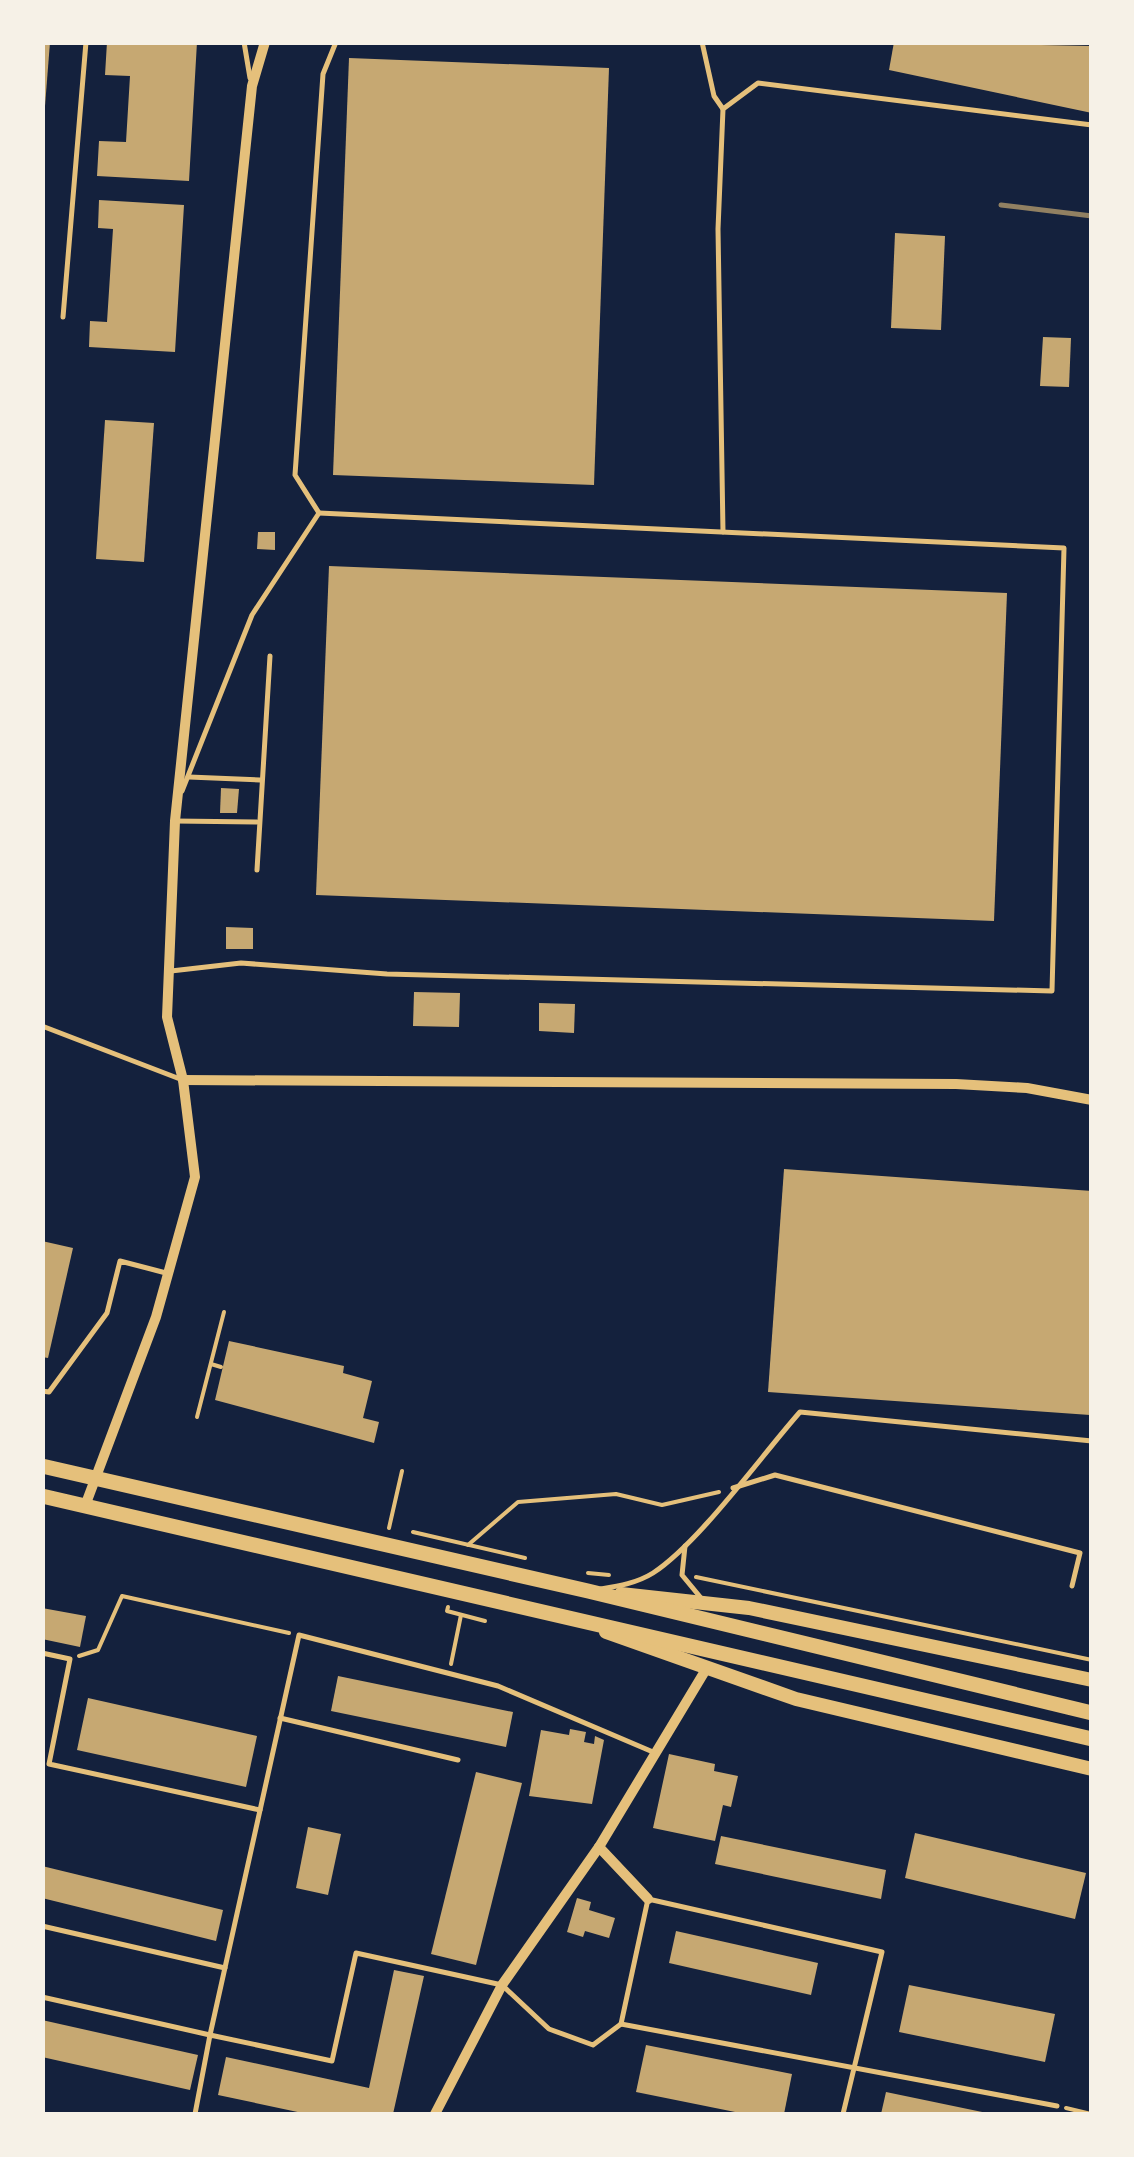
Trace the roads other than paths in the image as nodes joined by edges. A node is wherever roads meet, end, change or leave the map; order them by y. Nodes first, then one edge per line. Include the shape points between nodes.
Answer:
1 (86, 42) edge
2 (244, 42) edge
3 (266, 42) edge
4 (336, 42) edge
5 (702, 42) edge
6 (252, 86) junction
7 (723, 109) junction
8 (1092, 125) edge
9 (63, 317) dead end
10 (319, 512) junction
11 (723, 532) junction
12 (270, 656) dead end
13 (188, 777) junction
14 (260, 780) junction
15 (177, 804) junction
16 (175, 821) junction
17 (257, 822) junction
18 (257, 870) dead end
19 (168, 972) junction
20 (42, 1026) edge
21 (183, 1080) junction
22 (1092, 1100) edge
23 (169, 1274) junction
24 (42, 1391) edge
25 (1092, 1441) edge
26 (42, 1466) edge
27 (97, 1477) junction
28 (733, 1489) junction
29 (42, 1496) edge
30 (86, 1506) junction
31 (686, 1544) junction
32 (1080, 1553) junction
33 (1092, 1556) edge
34 (1072, 1586) dead end
35 (588, 1591) junction
36 (712, 1603) junction
37 (578, 1621) junction
38 (42, 1653) edge
39 (705, 1670) junction
40 (1092, 1680) edge
41 (1092, 1713) edge
42 (280, 1718) junction
43 (1092, 1738) edge
44 (654, 1752) junction
45 (458, 1760) dead end
46 (1092, 1769) edge
47 (260, 1810) junction
48 (598, 1847) junction
49 (648, 1899) junction
50 (42, 1926) edge
51 (224, 1968) junction
52 (502, 1985) junction
53 (42, 1996) edge
54 (620, 2024) junction
55 (210, 2034) junction
56 (854, 2071) junction
57 (1056, 2106) road end
58 (195, 2114) edge
59 (434, 2114) edge
60 (844, 2114) edge

1 - 9 lane
2 - 6 lane
3 - 6 street
4 - 10 lane via 324,74 296,475
5 - 7 lane
6 - 15 street
7 - 8 lane via 758,83
7 - 11 lane
10 - 11 lane
10 - 13 lane via 252,615
11 - 19 lane via 1064,548 1052,991 387,974 241,963
12 - 14 lane
13 - 14 lane
13 - 15 lane
14 - 17 lane
15 - 16 street
16 - 17 lane
16 - 19 street
17 - 18 lane
19 - 21 street via 167,1017
20 - 21 lane
21 - 22 street via 956,1084
21 - 23 street via 195,1177
23 - 24 lane via 120,1260 107,1313 49,1392
23 - 27 street
25 - 28 lane via 800,1412
26 - 27 main road
27 - 30 street
27 - 35 main road
28 - 31 lane
28 - 32 lane via 775,1476
29 - 30 main road
30 - 37 main road
31 - 35 lane via 642,1579
31 - 36 lane via 682,1574 690,1589
32 - 33 lane
32 - 34 lane
35 - 36 main road
35 - 41 main road
36 - 40 main road
37 - 39 main road
37 - 43 main road
38 - 47 lane via 70,1660 49,1764
39 - 44 street
39 - 46 main road via 796,1700
42 - 44 lane via 299,1636 498,1686
42 - 45 lane
42 - 47 lane
44 - 48 street
47 - 51 lane
48 - 49 street
48 - 52 street
49 - 54 lane
49 - 56 lane via 882,1952
50 - 51 lane
51 - 55 lane
52 - 54 lane via 549,2029 593,2044
52 - 55 lane via 356,1952 332,2061
52 - 59 street
53 - 55 lane
54 - 56 lane
55 - 58 lane
56 - 57 lane
56 - 60 lane

